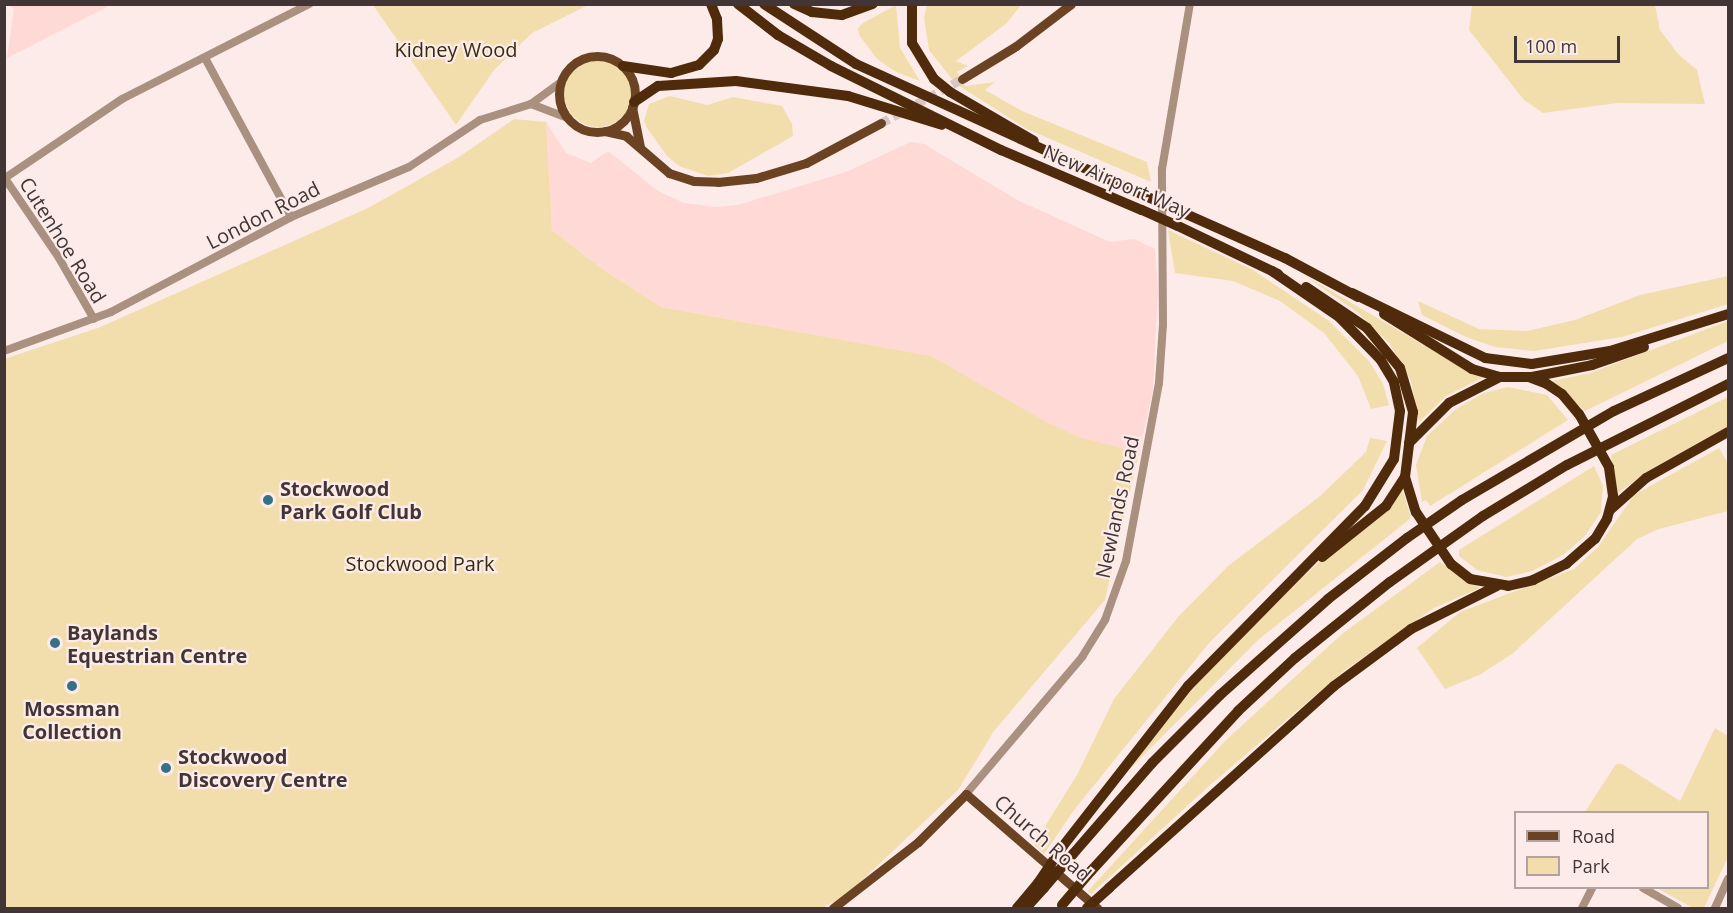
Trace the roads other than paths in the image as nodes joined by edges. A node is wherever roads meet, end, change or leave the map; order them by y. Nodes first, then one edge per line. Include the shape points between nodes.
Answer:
1 (309, 4) edge
2 (711, 4) edge
3 (738, 4) edge
4 (764, 4) edge
5 (794, 4) edge
6 (873, 4) edge
7 (912, 4) edge
8 (1062, 4) edge
9 (1071, 4) edge
10 (1190, 4) edge
11 (1057, 14) junction
12 (205, 58) junction
13 (623, 66) junction
14 (962, 79) tunnel mouth
15 (560, 83) junction
16 (531, 104) junction
17 (633, 104) junction
18 (568, 118) junction
19 (881, 123) tunnel mouth
20 (605, 131) junction
21 (968, 133) junction
22 (640, 147) junction
23 (1073, 164) junction
24 (5, 178) edge
25 (291, 217) junction
26 (1272, 271) junction
27 (1352, 293) junction
28 (1728, 314) edge
29 (94, 319) junction
30 (1702, 323) junction
31 (4, 351) edge
32 (1728, 357) edge
33 (1500, 377) junction
34 (1529, 377) junction
35 (1728, 384) edge
36 (1728, 432) edge
37 (1409, 443) junction
38 (1405, 477) junction
39 (1610, 510) junction
40 (1288, 583) junction
41 (1497, 586) junction
42 (966, 794) junction
43 (1728, 879) edge
44 (1041, 886) junction
45 (1592, 889) edge
46 (1645, 889) edge
47 (1060, 907) edge
48 (833, 909) edge
49 (1017, 909) edge
50 (1026, 909) edge
51 (1087, 909) edge
52 (1097, 909) edge
53 (1582, 909) edge
54 (1678, 909) edge
55 (1715, 909) edge

1 - 12 street
2 - 13 highway via 717,19 717,39 714,50 699,65 671,73
3 - 21 highway, New Airport Way via 778,35 831,66
4 - 23 highway, New Airport Way via 856,64
5 - 6 highway via 812,12 842,15
7 - 23 highway via 912,43 934,78 950,92
8 - 11 main road
9 - 11 main road
10 - 42 street, Newlands Road via 1162,169 1160,383 1126,561 1105,620 1082,657
11 - 14 main road via 1016,46
12 - 24 street via 122,99
12 - 25 street
13 - 15 main road via 603,56 592,56 572,64
13 - 17 main road via 633,82
15 - 16 street, London Road
15 - 18 main road via 561,108
16 - 18 street
16 - 25 street, London Road via 489,115 409,167
17 - 20 main road via 626,118
17 - 21 highway via 658,86 736,81 848,96
17 - 22 main road
18 - 20 main road via 585,130
19 - 22 main road via 806,163 738,181 681,178 659,166
20 - 22 main road via 626,136
21 - 26 highway, New Airport Way, bridge
23 - 27 highway, New Airport Way, bridge
24 - 29 street, Cutenhoe Road
25 - 29 street, London Road
26 - 37 highway, New Airport Way via 1339,307 1383,344 1400,368 1411,397
26 - 40 highway via 1361,336 1388,371 1400,411 1397,448 1375,494
27 - 30 highway via 1469,351 1504,362 1546,363 1580,358
27 - 33 highway, New Airport Way via 1472,369
28 - 30 highway
29 - 31 street, London Road
30 - 34 highway via 1609,360
32 - 44 highway, bridge via 1614,411 1472,494 1407,538 1328,599 1220,694
33 - 34 highway
33 - 37 highway via 1449,403
34 - 39 highway, bridge via 1556,388 1579,414 1609,467 1613,490
35 - 47 highway, bridge via 1568,465 1483,516 1390,582 1295,658 1238,711
36 - 39 highway via 1646,478
37 - 38 highway
38 - 40 highway via 1379,513
38 - 41 highway, bridge via 1416,512 1450,564 1470,579
39 - 41 highway via 1594,538 1566,564 1533,580
40 - 44 highway, bridge via 1188,686 1063,846
41 - 51 highway, bridge via 1428,618 1342,680
42 - 48 main road, Newlands Road via 918,842
42 - 52 main road, Church Road
43 - 55 street
44 - 49 highway
44 - 50 highway
45 - 53 street
46 - 54 street

